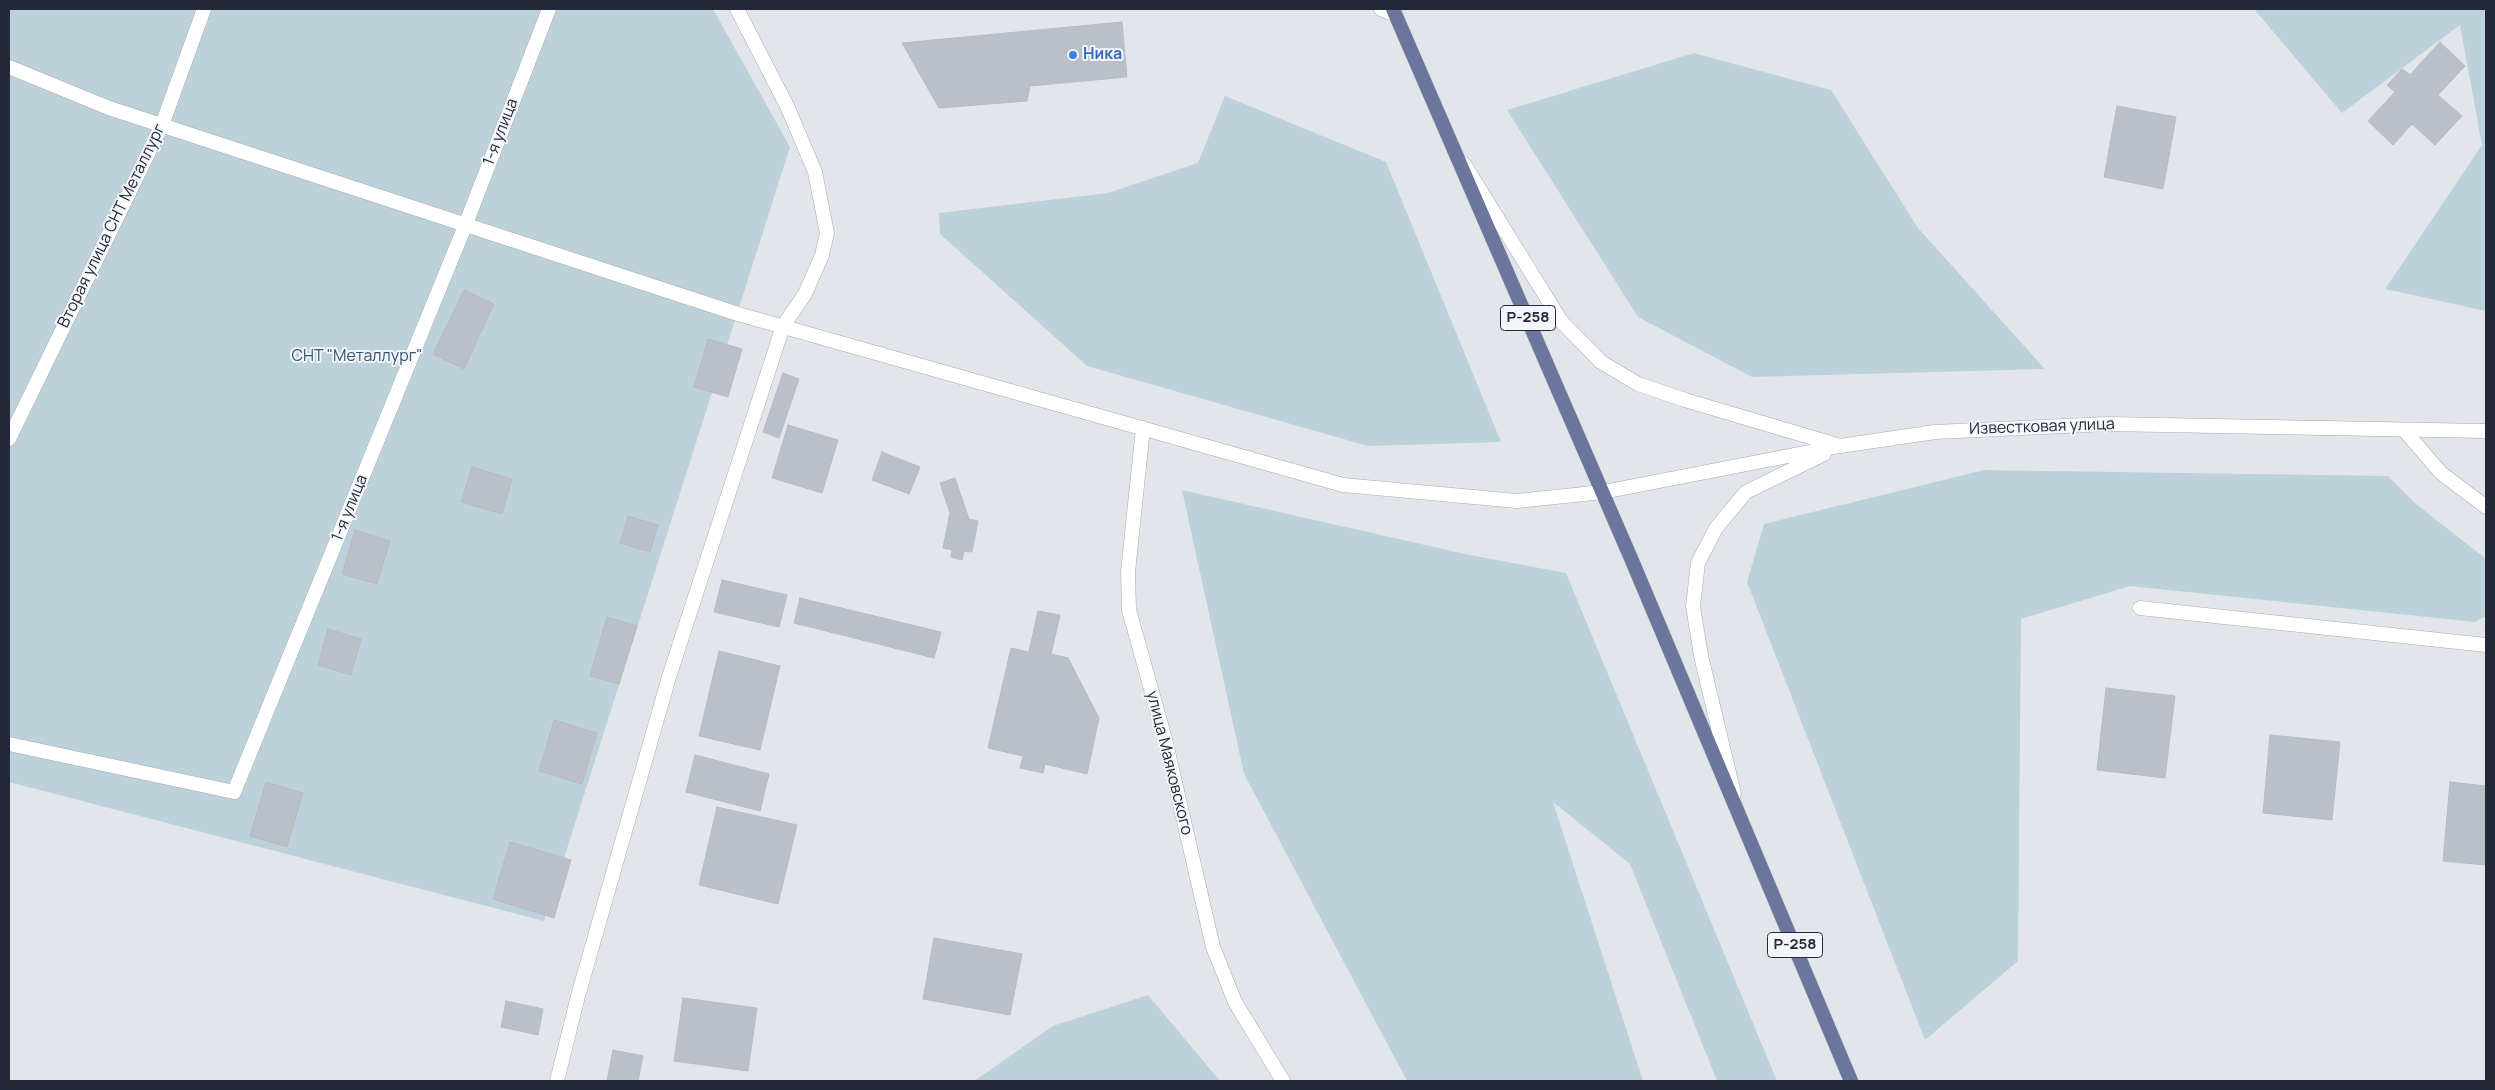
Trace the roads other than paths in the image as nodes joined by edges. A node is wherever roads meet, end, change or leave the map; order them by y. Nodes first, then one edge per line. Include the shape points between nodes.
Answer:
1 (204, 9) edge
2 (549, 9) edge
3 (737, 9) edge
4 (1381, 9) edge
5 (1394, 12) edge
6 (9, 67) edge
7 (162, 125) junction
8 (1452, 144) junction
9 (465, 226) junction
10 (782, 326) junction
11 (1143, 428) junction
12 (2404, 430) junction
13 (2486, 431) edge
14 (9, 439) edge
15 (1840, 446) junction
16 (1603, 492) junction
17 (2486, 506) edge
18 (2140, 608) dead end
19 (2486, 645) edge
20 (9, 744) edge
21 (1738, 809) junction
22 (557, 1081) edge
23 (1283, 1081) edge
24 (1851, 1081) edge

1 - 7 street, Вторая улица СНТ Металлург
2 - 9 street, 1-я улица
3 - 10 street via 787,106 815,172 826,234 822,255 805,294
4 - 5 street
5 - 8 main road, Р-258
6 - 7 street, Известковая улица via 108,108
7 - 9 street, Известковая улица
7 - 14 street, Вторая улица СНТ Металлург
8 - 15 street via 1561,321 1601,362 1638,384
8 - 16 main road, Р-258
9 - 10 street, Известковая улица
9 - 20 street, 1-я улица via 234,792
10 - 11 street, Известковая улица
10 - 22 street via 669,677
11 - 16 street, Известковая улица via 1343,485 1517,501
11 - 23 street, улица Маяковского via 1128,572 1129,610 1165,739 1213,947 1235,1002
12 - 13 street, Известковая улица
12 - 15 street, Известковая улица via 2107,424 1935,432
12 - 17 street via 2441,473
15 - 16 street, Известковая улица
15 - 21 street via 1746,492 1716,528 1698,563 1692,606
16 - 21 main road, Р-258
18 - 19 street
21 - 24 main road, Р-258

